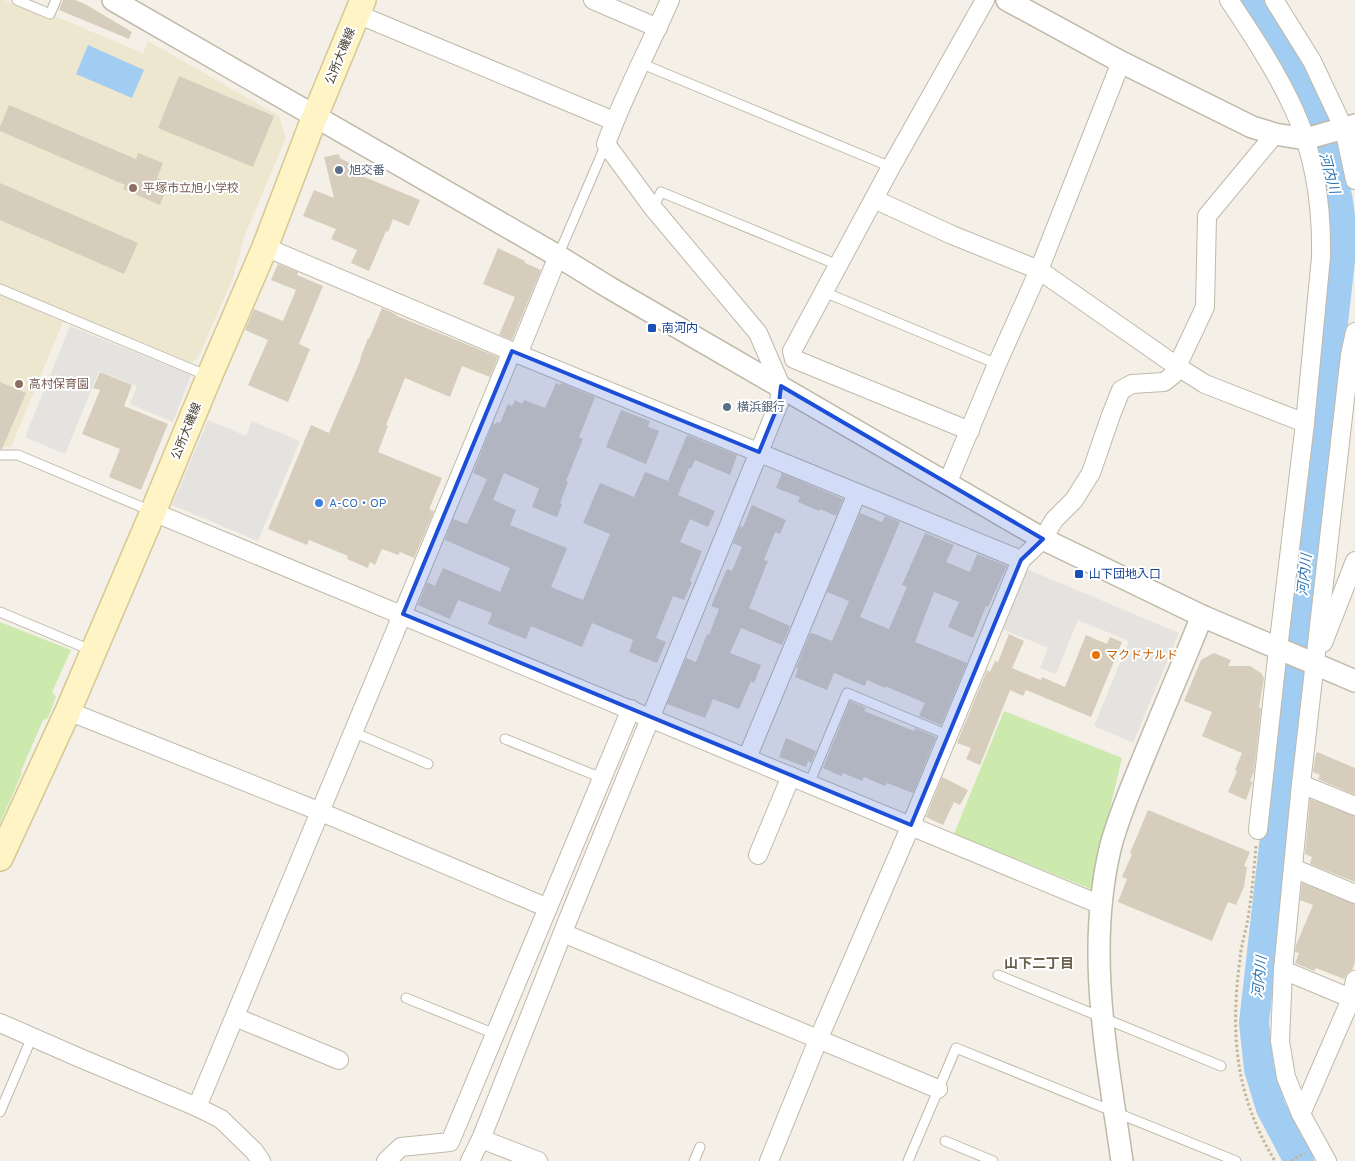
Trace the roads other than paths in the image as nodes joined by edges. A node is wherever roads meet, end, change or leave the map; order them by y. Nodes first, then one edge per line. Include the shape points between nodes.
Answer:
1 (18, 0) edge
2 (56, 0) edge
3 (113, 0) edge
4 (593, 0) edge
5 (670, 0) edge
6 (985, 0) edge
7 (1007, 0) edge
8 (1229, 0) edge
9 (1274, 0) edge
10 (360, 7) edge
11 (658, 28) junction
12 (1121, 62) junction
13 (640, 63) junction
14 (315, 116) junction
15 (614, 121) junction
16 (1345, 128) edge
17 (1275, 134) junction
18 (1308, 138) junction
19 (606, 144) junction
20 (891, 167) junction
21 (1355, 180) edge
22 (874, 198) junction
23 (654, 208) junction
24 (265, 247) junction
25 (558, 256) junction
26 (838, 265) junction
27 (1038, 270) junction
28 (0, 289) edge
29 (824, 292) junction
30 (1355, 332) edge
31 (515, 352) junction
32 (997, 364) junction
33 (1178, 367) junction
34 (209, 376) junction
35 (781, 386) junction
36 (1305, 423) junction
37 (970, 431) junction
38 (759, 452) junction
39 (0, 455) edge
40 (947, 484) junction
41 (857, 493) junction
42 (153, 512) junction
43 (1043, 539) junction
44 (1021, 560) junction
45 (1354, 566) edge
46 (0, 612) edge
47 (403, 614) junction
48 (1202, 616) junction
49 (1279, 650) junction
50 (93, 651) junction
51 (1312, 664) junction
52 (1355, 681) edge
53 (631, 709) junction
54 (68, 712) junction
55 (651, 717) junction
56 (353, 732) junction
57 (948, 735) junction
58 (505, 739) dead end
59 (747, 758) junction
60 (428, 764) dead end
61 (791, 776) junction
62 (602, 778) junction
63 (809, 784) junction
64 (1301, 784) junction
65 (1355, 806) edge
66 (321, 812) junction
67 (911, 825) junction
68 (1258, 830) road end
69 (758, 855) dead end
70 (0, 858) edge
71 (1293, 868) junction
72 (1355, 894) edge
73 (1101, 905) junction
74 (548, 908) junction
75 (563, 933) junction
76 (1283, 970) junction
77 (998, 975) dead end
78 (1355, 980) edge
79 (406, 998) dead end
80 (1353, 1000) edge
81 (235, 1017) junction
82 (1101, 1018) junction
83 (0, 1023) edge
84 (495, 1034) junction
85 (32, 1037) junction
86 (818, 1040) junction
87 (339, 1060) dead end
88 (1221, 1066) dead end
89 (938, 1089) junction
90 (197, 1107) junction
91 (1115, 1111) junction
92 (0, 1112) edge
93 (1301, 1114) junction
94 (481, 1139) junction
95 (945, 1141) dead end
96 (700, 1146) dead end
97 (254, 1158) edge
98 (386, 1161) edge
99 (470, 1161) edge
100 (538, 1161) edge
101 (694, 1161) edge
102 (769, 1161) edge
103 (908, 1161) edge
104 (993, 1161) edge
105 (1122, 1161) edge
106 (1236, 1161) edge
107 (1327, 1161) edge

1 - 2 lane via 50,14
3 - 14 street
4 - 11 street
5 - 11 street
6 - 20 street
7 - 12 street
8 - 18 street via 1277,78
9 - 16 street via 1312,61
10 - 14 main road, 公所大磯線
10 - 15 street
11 - 13 street
12 - 17 street via 1252,127
12 - 27 street
13 - 15 street
13 - 20 lane
14 - 24 main road, 公所大磯線
14 - 25 street
15 - 19 street
16 - 18 street
16 - 21 street
17 - 18 street
17 - 33 street via 1207,216 1205,307
18 - 36 street via 1322,234
19 - 23 street
19 - 25 lane
20 - 22 street
22 - 26 street
22 - 27 street via 952,235
23 - 26 lane via 661,192
23 - 35 street via 758,333
24 - 31 street
24 - 34 main road, 公所大磯線
25 - 31 street
25 - 35 street
26 - 29 street
27 - 32 street
27 - 33 street
28 - 34 lane
29 - 32 lane
29 - 37 street via 792,351 794,359
30 - 51 street
31 - 38 street
31 - 47 street
32 - 37 street
33 - 36 street via 1205,384
33 - 43 street via 1164,382 1132,384 1121,390 1091,473
34 - 42 main road, 公所大磯線
35 - 38 street via 779,403
35 - 40 street
36 - 49 street
37 - 40 street
38 - 41 street
38 - 55 street
39 - 42 lane via 18,455
40 - 43 street
41 - 44 street
41 - 59 street
42 - 47 street
42 - 50 main road, 公所大磯線
43 - 44 street
43 - 48 street
44 - 57 street
45 - 51 street
46 - 50 lane
47 - 53 street
47 - 56 street
48 - 49 street
48 - 73 street via 1124,807 1111,846
49 - 51 street
49 - 68 street
50 - 54 main road, 公所大磯線
51 - 52 street
51 - 64 street
53 - 55 street
53 - 62 street
54 - 66 street
54 - 70 main road, 公所大磯線
55 - 59 street
55 - 75 street
56 - 60 lane
56 - 66 street
57 - 63 lane via 847,693
57 - 67 street
58 - 62 lane
59 - 61 street
61 - 63 street
61 - 69 street
62 - 74 street
63 - 67 street
64 - 65 street
64 - 71 street
66 - 74 street
66 - 81 street
67 - 73 street
67 - 86 street
71 - 72 street
71 - 76 street
73 - 82 street via 1098,957
74 - 84 street
75 - 86 street
75 - 94 street
76 - 80 street
76 - 93 street via 1280,1041 1286,1077
77 - 82 lane
78 - 80 street
79 - 84 lane
80 - 93 street
81 - 87 street
81 - 90 street
82 - 88 lane
82 - 91 street
83 - 85 street
84 - 98 street via 450,1142 401,1147
85 - 90 street
85 - 92 lane
86 - 89 street
86 - 102 street
89 - 91 lane via 956,1048
89 - 103 lane
90 - 97 street via 221,1119
91 - 105 street
91 - 106 lane
93 - 107 street
94 - 99 street
94 - 100 street
95 - 104 lane
96 - 101 lane

